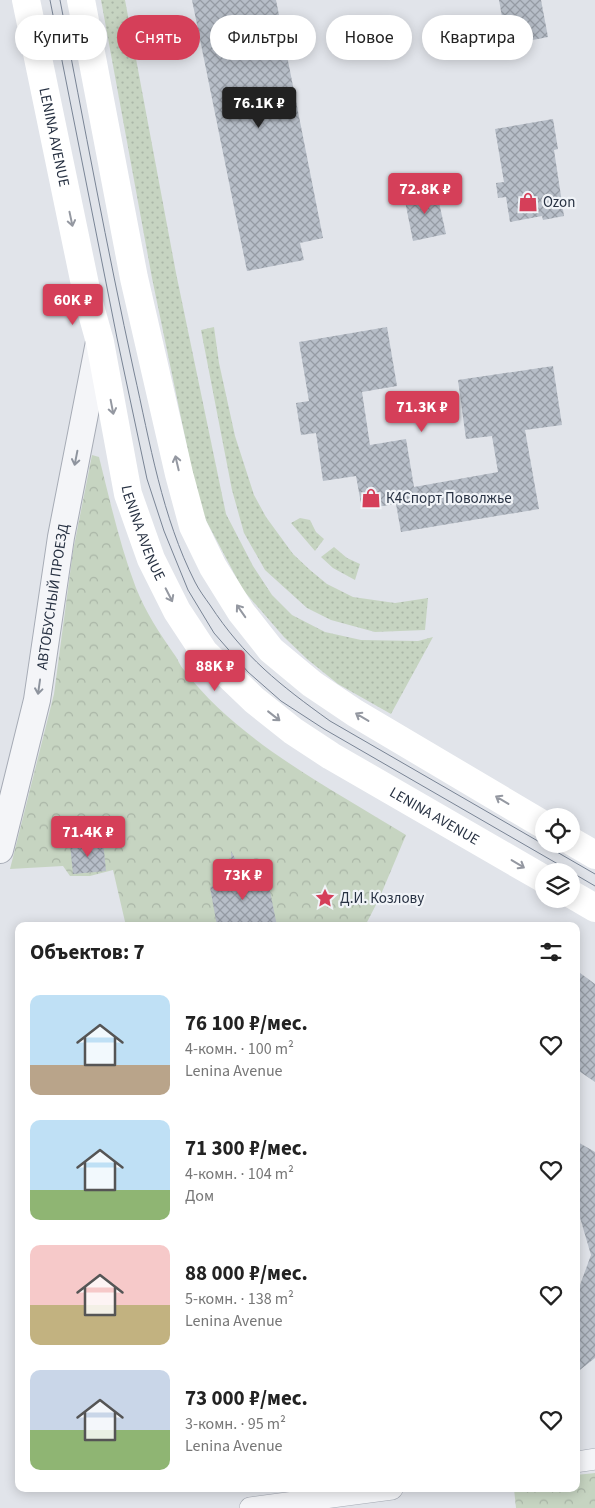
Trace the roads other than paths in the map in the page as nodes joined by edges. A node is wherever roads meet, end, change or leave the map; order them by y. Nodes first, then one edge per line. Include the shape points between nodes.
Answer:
1 (26, 0) edge
2 (81, 0) edge
3 (100, 342) junction
4 (535, 819) edge
5 (580, 846) edge
6 (0, 850) edge
7 (595, 855) edge
8 (535, 874) edge
9 (580, 899) edge
10 (595, 908) edge
11 (595, 1459) edge
12 (580, 1461) edge
13 (370, 1492) edge
14 (250, 1508) edge

1 -> 3 main road, LENINA AVENUE via 88,299
4 -> 2 main road via 355,713 312,684 271,650 241,612 213,567 193,526 173,446 134,278
3 -> 6 street, АВТОБУСНЫЙ ПРОЕЗД via 61,537 37,700
3 -> 8 main road, LENINA AVENUE via 128,494 151,560 177,611 204,652 254,700 330,756
5 - 7 main road
9 - 10 main road
11 - 12 street
13 - 14 street

